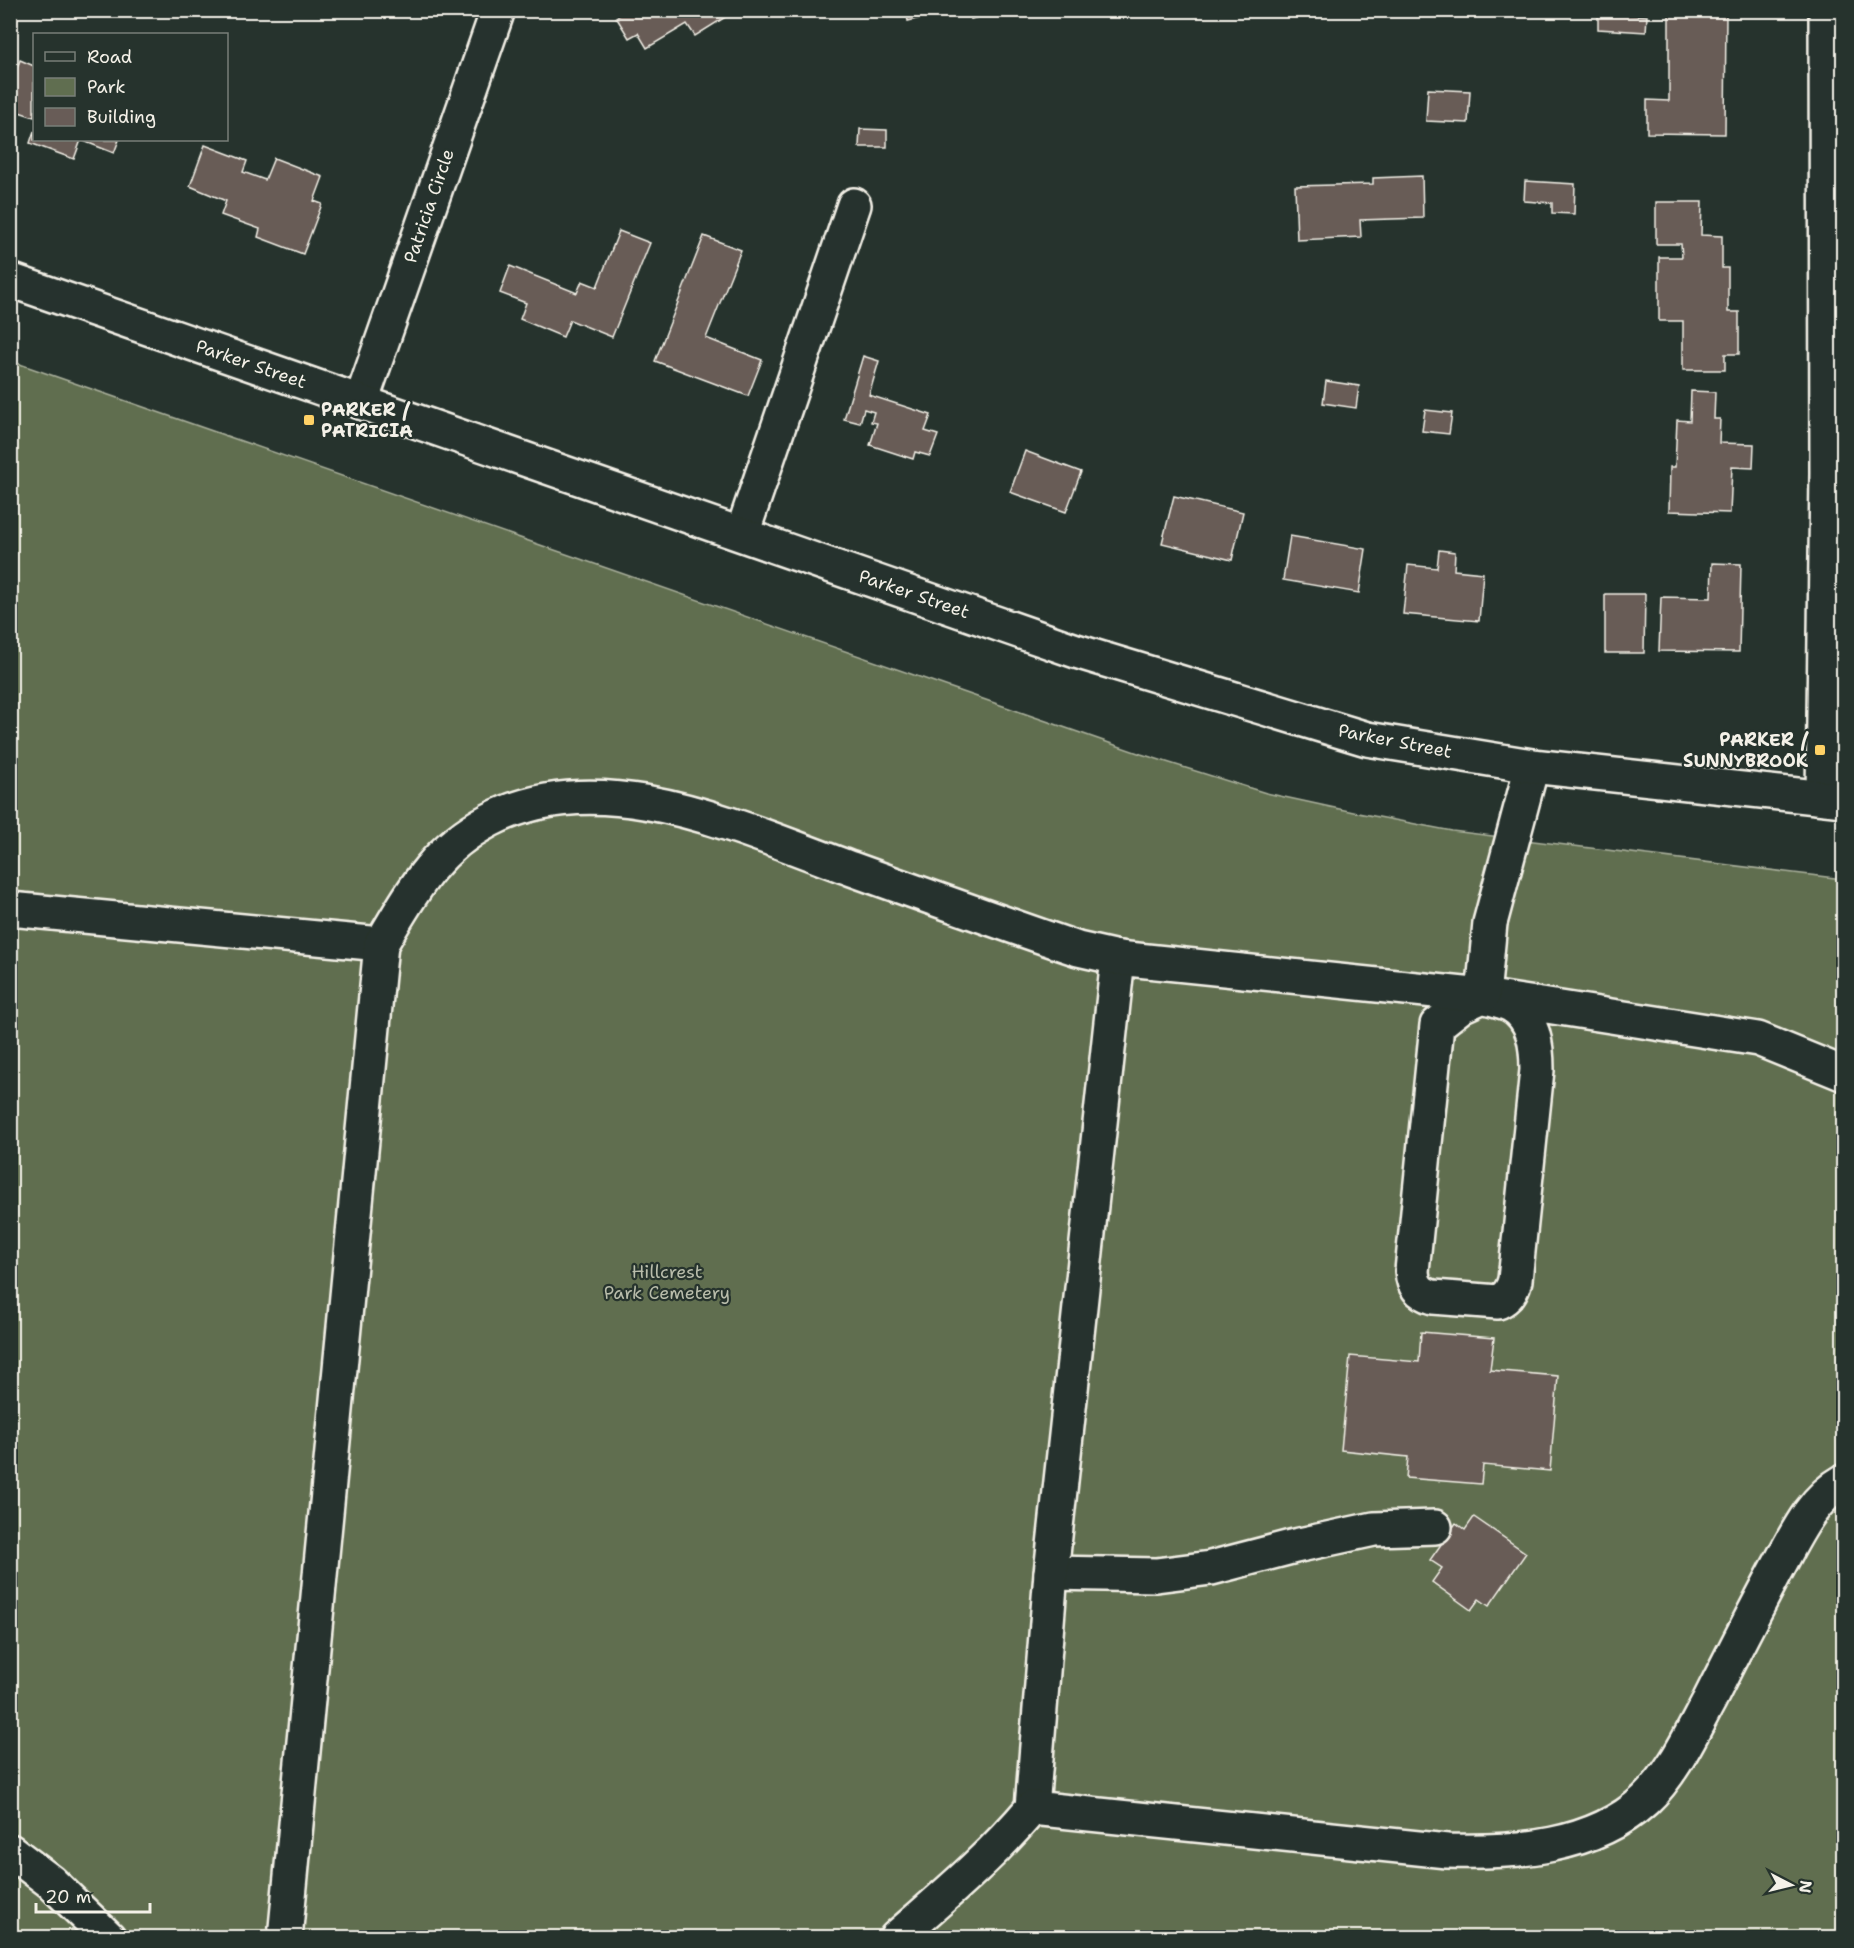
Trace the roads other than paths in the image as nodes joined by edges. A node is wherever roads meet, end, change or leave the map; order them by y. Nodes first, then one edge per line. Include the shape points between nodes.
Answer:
1 (498, 10) edge
2 (1826, 10) edge
3 (854, 205) dead end
4 (10, 280) edge
5 (361, 402) junction
6 (742, 534) junction
7 (1532, 766) junction
8 (1833, 799) edge
9 (10, 909) edge
10 (381, 944) junction
11 (1118, 958) junction
12 (1483, 996) junction
13 (1844, 1074) edge
14 (1844, 1481) edge
15 (1435, 1527) dead end
16 (1051, 1573) junction
17 (1032, 1808) junction
18 (10, 1851) edge
19 (109, 1938) edge
20 (285, 1938) edge
21 (896, 1938) edge

1 - 5 main road, Patricia Circle
2 - 8 main road via 1827,473
3 - 6 main road
4 - 5 main road, Parker Street
5 - 6 main road, Parker Street
6 - 7 main road, Parker Street via 1076,651 1266,710 1367,739
7 - 8 main road, Parker Street
7 - 12 main road via 1490,923
9 - 10 main road
10 - 11 main road via 435,861 463,837 491,820 529,805 592,797 692,812 1078,949
10 - 20 main road
11 - 12 main road
11 - 16 main road
12 - 12 main road via 1461,1006 1437,1025 1412,1271 1413,1281 1423,1294 1498,1302 1506,1298 1515,1280 1537,1054 1534,1034 1525,1018 1512,1005
12 - 13 main road via 1758,1039
14 - 17 main road via 1803,1522 1693,1731 1661,1781 1645,1800 1600,1830 1534,1848 1447,1851
15 - 16 main road via 1374,1529 1211,1568 1156,1575
16 - 17 main road
17 - 21 main road via 971,1873
18 - 19 main road via 51,1882

